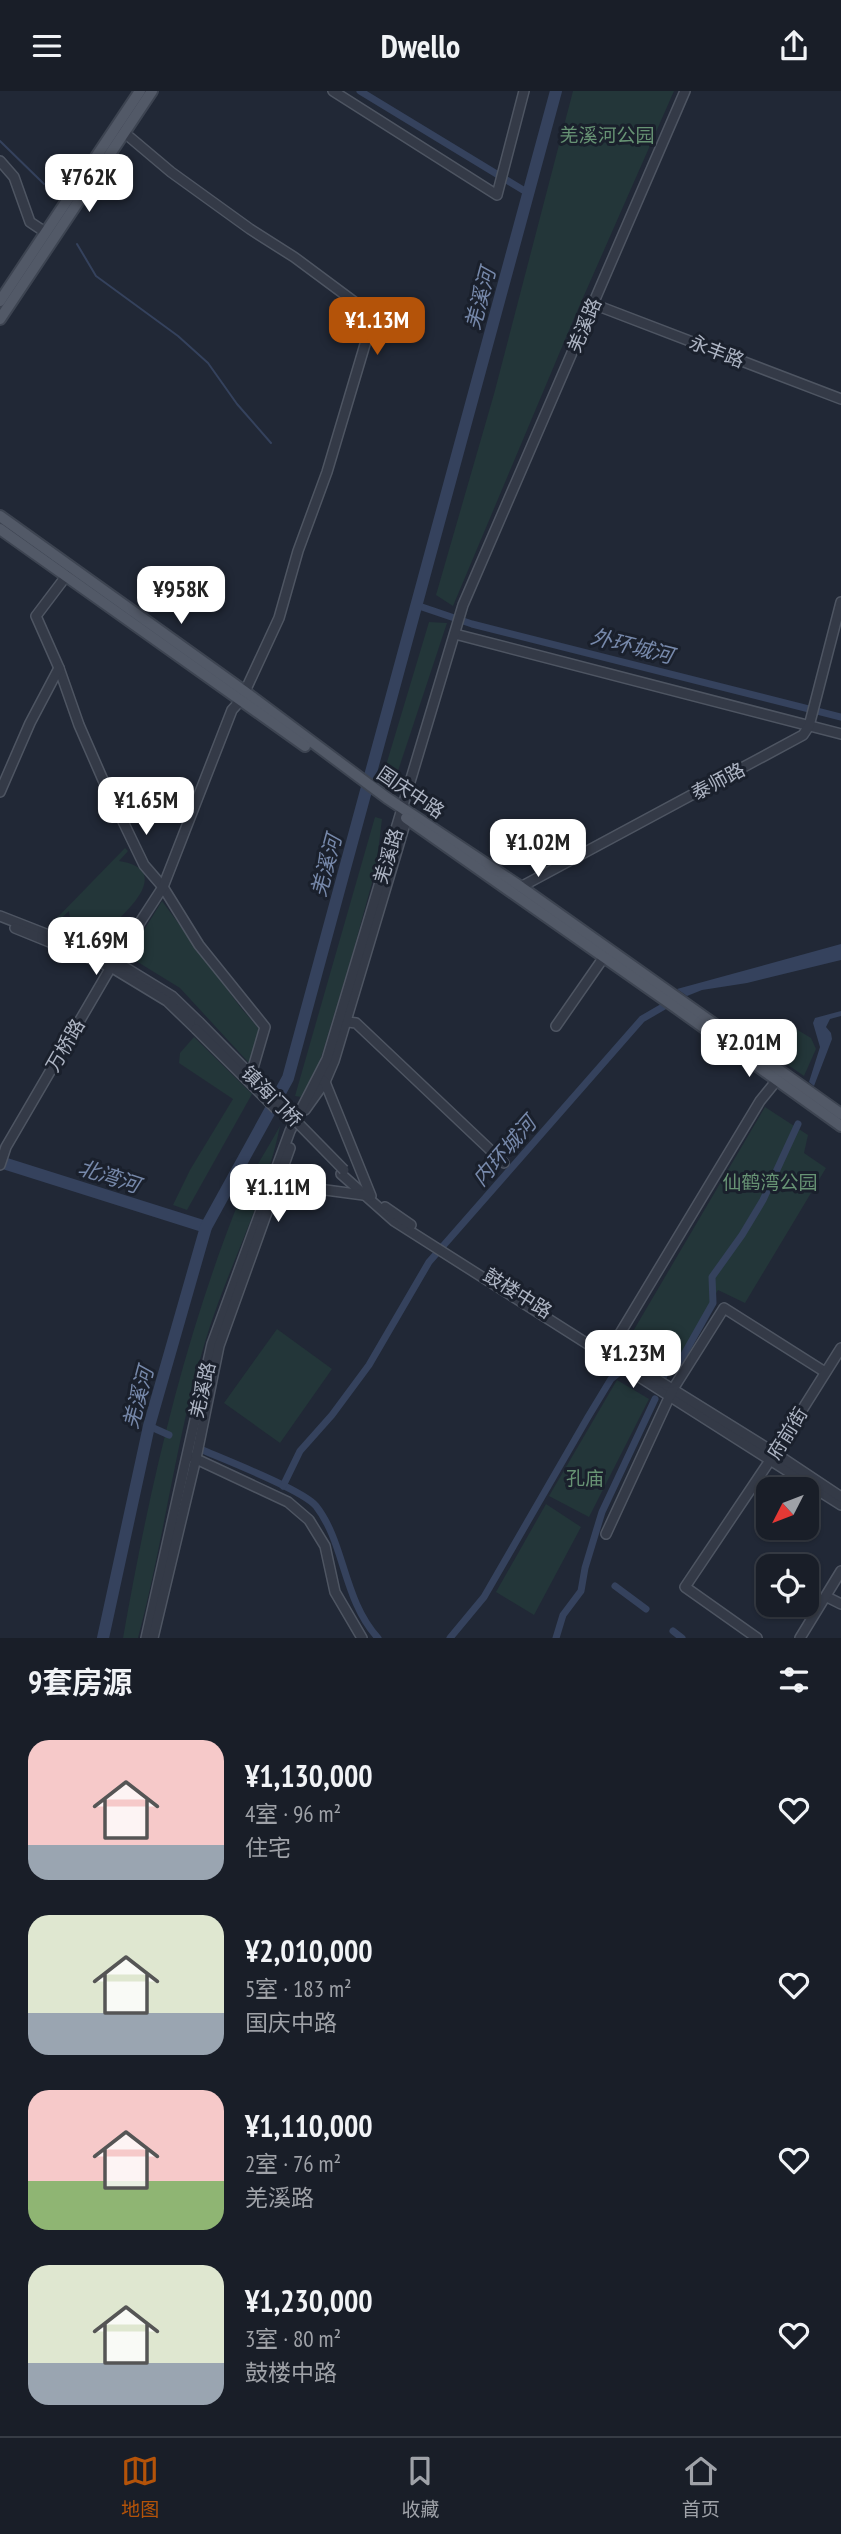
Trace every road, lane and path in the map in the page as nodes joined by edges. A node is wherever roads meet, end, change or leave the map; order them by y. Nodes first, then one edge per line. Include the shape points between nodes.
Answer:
1 (139, 91) edge
2 (152, 91) edge
3 (333, 91) edge
4 (524, 91) edge
5 (685, 91) edge
6 (120, 129) junction
7 (0, 161) edge
8 (45, 232) junction
9 (0, 301) edge
10 (593, 304) junction
11 (0, 319) edge
12 (841, 399) edge
13 (0, 516) edge
14 (0, 529) edge
15 (67, 575) junction
16 (841, 602) edge
17 (455, 634) junction
18 (59, 668) junction
19 (243, 696) junction
20 (810, 722) junction
21 (841, 734) edge
22 (0, 792) edge
23 (405, 813) junction
24 (163, 887) junction
25 (516, 890) junction
26 (0, 916) edge
27 (0, 922) edge
28 (604, 957) junction
29 (113, 964) junction
30 (664, 993) junction
31 (680, 1004) junction
32 (342, 1022) junction
33 (556, 1025) dead end
34 (253, 1068) dead end
35 (322, 1080) junction
36 (777, 1080) junction
37 (314, 1097) junction
38 (841, 1114) edge
39 (841, 1126) edge
40 (504, 1163) dead end
41 (0, 1165) edge
42 (346, 1175) junction
43 (276, 1180) junction
44 (367, 1196) junction
45 (440, 1248) junction
46 (841, 1348) edge
47 (610, 1350) junction
48 (825, 1372) junction
49 (671, 1392) junction
50 (192, 1456) junction
51 (773, 1456) junction
52 (841, 1497) edge
53 (841, 1505) edge
54 (606, 1534) dead end
55 (841, 1571) edge
56 (827, 1597) junction
57 (841, 1604) edge
58 (146, 1638) edge
59 (153, 1638) edge
60 (362, 1638) edge
61 (757, 1638) edge
62 (800, 1638) edge

1 - 6 main road
2 - 6 main road
3 - 4 street via 497,195
5 - 10 street, 羌溪路
6 - 8 main road
6 - 11 main road
6 - 19 street, 万桥路 via 171,172 360,306 367,319 369,331 279,618
7 - 8 street via 14,177 30,222
8 - 9 main road
10 - 12 street, 永丰路
10 - 17 street, 羌溪路 via 463,604
13 - 19 main road
14 - 15 main road
15 - 18 street via 36,616
15 - 19 main road
16 - 20 street
17 - 20 street
17 - 23 street, 羌溪路
18 - 22 street
18 - 24 street via 121,821 144,865
19 - 23 main road, 国庆中路
19 - 24 street, 万桥路 via 232,710
20 - 21 street
20 - 25 street, 泰师路 via 803,735
23 - 25 main road, 国庆中路
23 - 32 street, 羌溪路
24 - 29 street, 万桥路
24 - 34 street via 199,945 265,1027
25 - 28 main road, 国庆中路
25 - 30 main road, 国庆中路
26 - 29 street
27 - 29 street
28 - 30 main road, 国庆中路
28 - 33 street
29 - 41 street, 万桥路 via 6,1147
29 - 42 street, 镇海门桥, bridge via 172,996
30 - 31 main road, 国庆中路
31 - 36 main road, 国庆中路
31 - 38 main road, 国庆中路
32 - 35 street, 羌溪路
32 - 40 street via 356,1023
35 - 37 street, 羌溪路
35 - 43 street, 羌溪路 via 300,1107
35 - 44 street
36 - 39 main road, 国庆中路
36 - 47 street
37 - 42 street via 326,1099 357,1172
37 - 43 street, 羌溪路
42 - 43 street via 341,1187
42 - 44 street, 镇海门桥
43 - 44 street
43 - 50 street, 羌溪路 via 212,1344
44 - 45 street, 镇海门桥 via 394,1221
45 - 47 street, 鼓楼中路
45 - 49 street
46 - 48 street, 府前街
47 - 49 street, 鼓楼中路
48 - 49 street via 724,1307
48 - 51 street, 府前街
49 - 51 street, 鼓楼中路
49 - 54 street
50 - 58 street, 羌溪路
50 - 59 street, 羌溪路
50 - 60 street via 288,1502 309,1520 326,1546 335,1592
51 - 52 street, 鼓楼中路
51 - 53 street
51 - 61 street, 府前街 via 685,1587
55 - 56 street
56 - 57 street
56 - 62 street

